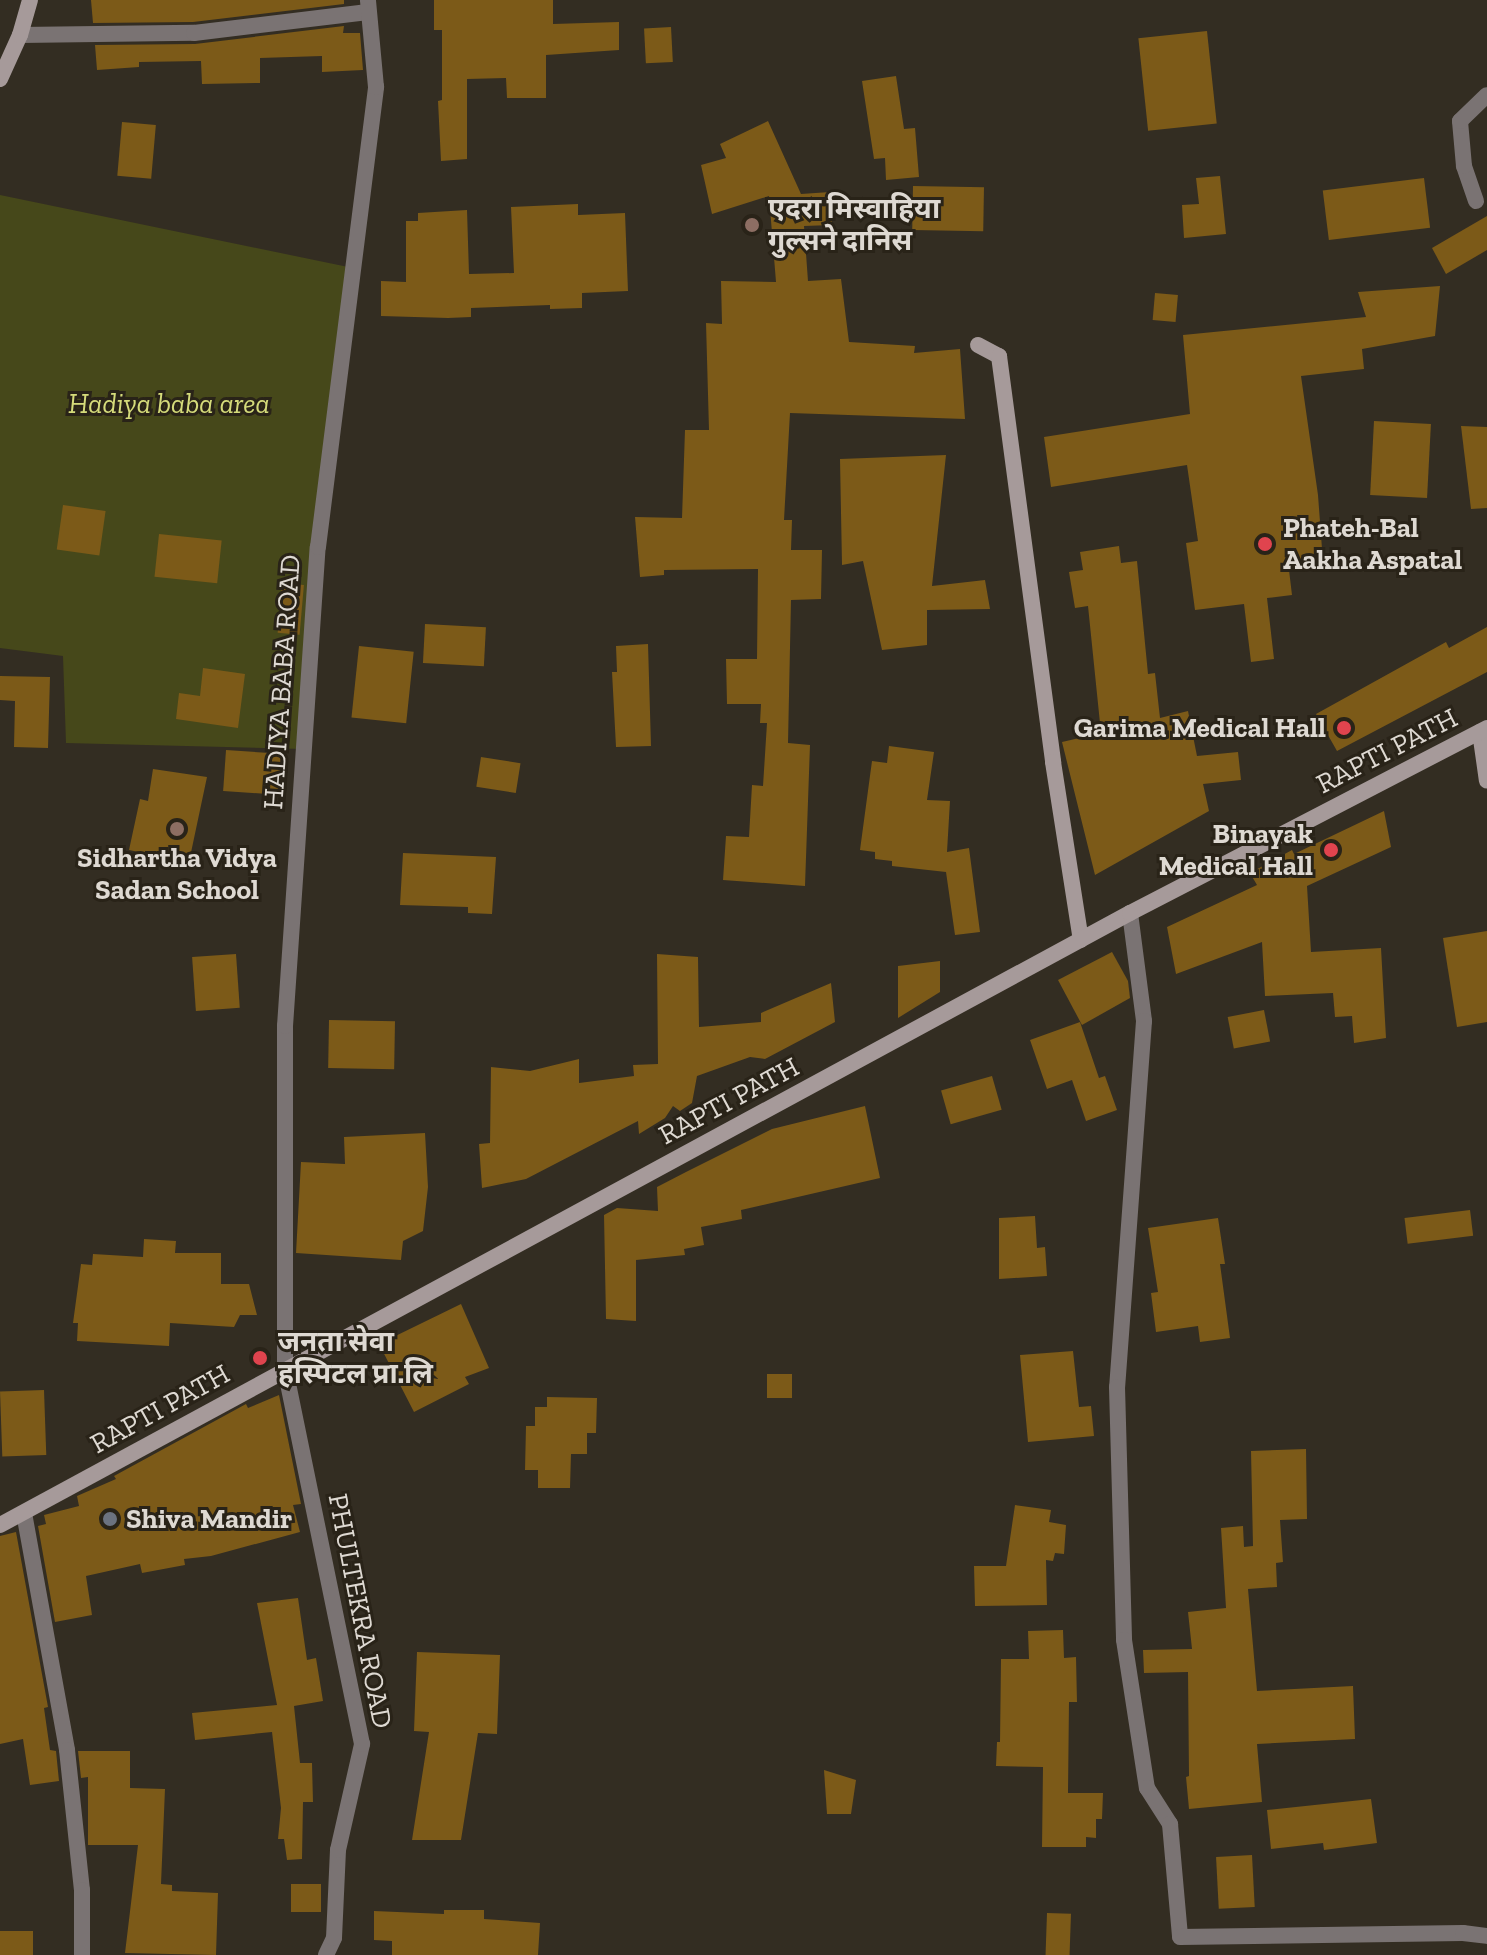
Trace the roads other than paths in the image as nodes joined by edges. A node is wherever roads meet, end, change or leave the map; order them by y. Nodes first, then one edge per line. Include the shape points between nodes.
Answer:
1 (30, 0) edge
2 (368, 6) edge
3 (20, 35) junction
4 (0, 79) edge
5 (1487, 95) edge
6 (1476, 201) dead end
7 (978, 345) dead end
8 (1484, 730) edge
9 (1487, 781) edge
10 (1130, 913) junction
11 (1081, 940) junction
12 (285, 1370) junction
13 (24, 1513) junction
14 (0, 1525) edge
15 (1487, 1936) edge
16 (82, 1955) edge
17 (326, 1955) edge

1 - 3 main road
2 - 3 street via 194,33
2 - 12 street, HADIYA BABA ROAD via 376,87 318,547 285,1026
3 - 4 main road
5 - 6 street via 1460,121 1464,166
7 - 11 main road via 999,356
8 - 9 main road
8 - 10 main road, RAPTI PATH
10 - 11 main road, RAPTI PATH
10 - 15 street via 1144,1021 1117,1387 1124,1640 1147,1788 1170,1824 1180,1937
11 - 12 main road, RAPTI PATH
12 - 13 main road, RAPTI PATH
12 - 17 street, PHULTEKRA ROAD via 362,1744 338,1850 334,1938
13 - 14 main road, RAPTI PATH
13 - 16 street via 67,1750 82,1890

